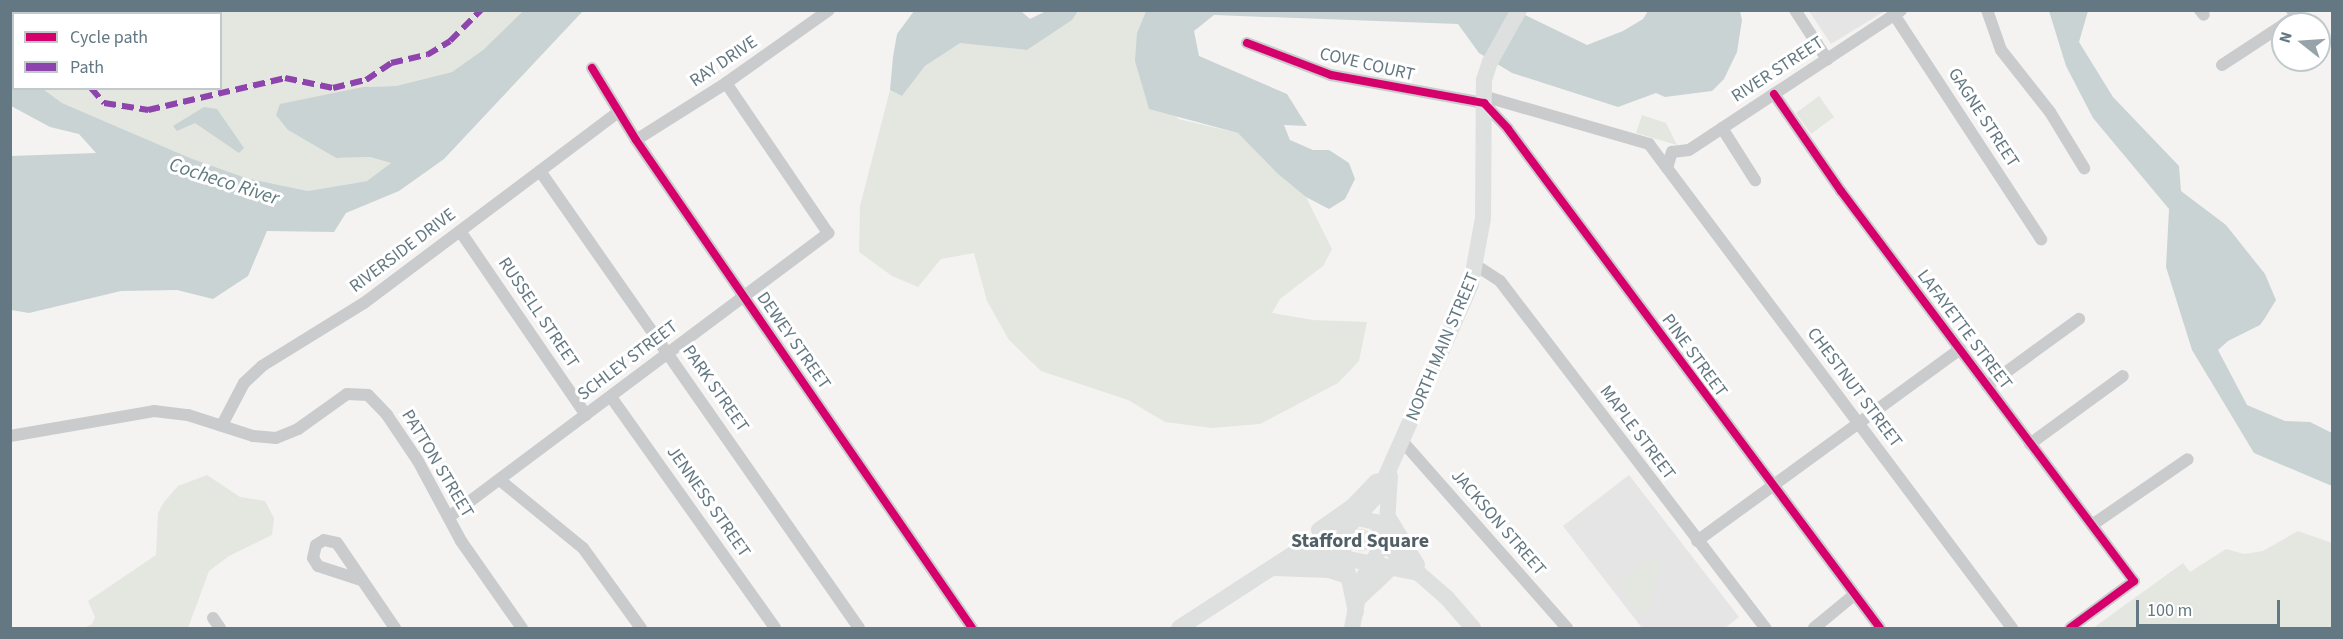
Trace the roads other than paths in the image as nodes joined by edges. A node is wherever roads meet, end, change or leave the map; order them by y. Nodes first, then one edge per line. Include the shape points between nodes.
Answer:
1 (829, 10) edge
2 (1519, 10) edge
3 (1795, 10) edge
4 (1987, 10) edge
5 (1898, 13) edge
6 (2271, 33) edge
7 (1247, 42) dead end
8 (1827, 59) junction
9 (2222, 65) dead end
10 (592, 68) dead end
11 (726, 83) junction
12 (1774, 94) junction
13 (1484, 99) junction
14 (618, 112) junction
15 (1722, 128) junction
16 (636, 140) junction
17 (1649, 144) junction
18 (1672, 152) junction
19 (1667, 168) junction
20 (2084, 168) dead end
21 (540, 171) junction
22 (1755, 180) dead end
23 (460, 231) junction
24 (2041, 239) dead end
25 (1477, 266) junction
26 (744, 297) junction
27 (2079, 320) dead end
28 (1960, 349) junction
29 (669, 354) junction
30 (2123, 376) dead end
31 (1987, 386) junction
32 (611, 397) junction
33 (586, 415) junction
34 (1858, 423) junction
35 (222, 425) junction
36 (10, 435) edge
37 (1403, 442) junction
38 (2030, 444) junction
39 (2188, 459) dead end
40 (1390, 472) junction
41 (501, 481) junction
42 (1772, 488) junction
43 (1388, 516) junction
44 (449, 518) junction
45 (1351, 523) junction
46 (2092, 525) junction
47 (1386, 538) junction
48 (1697, 541) junction
49 (1291, 556) junction
50 (1345, 558) junction
51 (1370, 562) junction
52 (1392, 567) junction
53 (1274, 568) junction
54 (1422, 574) junction
55 (1347, 576) junction
56 (361, 580) dead end
57 (1854, 595) junction
58 (1356, 613) edge
59 (395, 628) edge
60 (522, 628) edge
61 (641, 628) edge
62 (776, 628) edge
63 (859, 628) edge
64 (972, 628) edge
65 (1179, 628) edge
66 (1473, 628) edge
67 (1567, 628) edge
68 (1765, 628) edge
69 (1814, 628) edge
70 (1880, 628) edge
71 (2012, 628) edge
72 (2070, 628) edge

1 - 11 street, RAY DRIVE
2 - 13 main road, NORTH MAIN STREET via 1490,62
3 - 8 street
4 - 20 street via 2001,51 2050,112
5 - 8 street, RIVER STREET
5 - 24 street, GAGNE STREET
6 - 9 street
7 - 13 street, COVE COURT via 1331,75
8 - 12 street, RIVER STREET
10 - 14 street, DEWEY STREET
11 - 16 street, RAY DRIVE
11 - 26 street, SCHLEY STREET via 828,233
12 - 15 street, RIVER STREET
12 - 28 street, LAFAYETTE STREET
13 - 17 street
13 - 25 main road, NORTH MAIN STREET via 1485,188
13 - 42 street, PINE STREET
14 - 16 street, DEWEY STREET
14 - 21 street, RIVERSIDE DRIVE
15 - 18 street, RIVER STREET via 1684,152
15 - 22 street
16 - 26 street, DEWEY STREET
17 - 18 street
17 - 19 street
18 - 19 street
19 - 34 street, CHESTNUT STREET
21 - 23 street, RIVERSIDE DRIVE
21 - 29 street, PARK STREET
23 - 33 street, RUSSELL STREET
23 - 35 street, RIVERSIDE DRIVE via 364,303 262,366 244,383
25 - 37 main road, NORTH MAIN STREET
25 - 48 street, MAPLE STREET via 1500,281
26 - 29 street, SCHLEY STREET
26 - 64 street, DEWEY STREET
27 - 31 street
28 - 31 street, LAFAYETTE STREET
28 - 34 street
29 - 32 street, SCHLEY STREET
29 - 63 street, PARK STREET
30 - 38 street
31 - 38 street, LAFAYETTE STREET
32 - 33 street, SCHLEY STREET
32 - 62 street, JENNESS STREET
33 - 41 street, SCHLEY STREET
34 - 42 street
34 - 71 street, CHESTNUT STREET
35 - 36 street, PATTON STREET via 154,411
35 - 44 street, PATTON STREET via 253,436 276,438 298,429 347,394 368,395 387,415 418,461
37 - 40 main road, NORTH MAIN STREET
37 - 67 street, JACKSON STREET
38 - 46 street, LAFAYETTE STREET
39 - 46 street
40 - 43 main road, NORTH MAIN STREET
40 - 45 main road, NORTH MAIN STREET via 1378,494
40 - 49 main road, NORTH MAIN STREET via 1351,508 1300,543
41 - 44 street, SCHLEY STREET
41 - 61 street via 583,548
42 - 48 street
42 - 57 street, PINE STREET
43 - 47 main road, NORTH MAIN STREET
43 - 54 main road
44 - 60 street, PATTON STREET
45 - 47 main road via 1376,522
45 - 49 main road, NORTH MAIN STREET
45 - 50 main road via 1340,543
46 - 72 street, LAFAYETTE STREET via 2134,581
47 - 51 main road
47 - 54 main road via 1394,551
48 - 68 street, MAPLE STREET
49 - 50 main road
49 - 53 main road, NORTH MAIN STREET
50 - 51 main road
50 - 55 main road
51 - 52 main road
51 - 58 main road via 1361,581
52 - 54 main road
52 - 58 main road
53 - 55 main road via 1329,570
53 - 65 main road, NORTH MAIN STREET
54 - 66 main road
55 - 58 main road
56 - 59 street
57 - 69 street
57 - 70 street, PINE STREET

